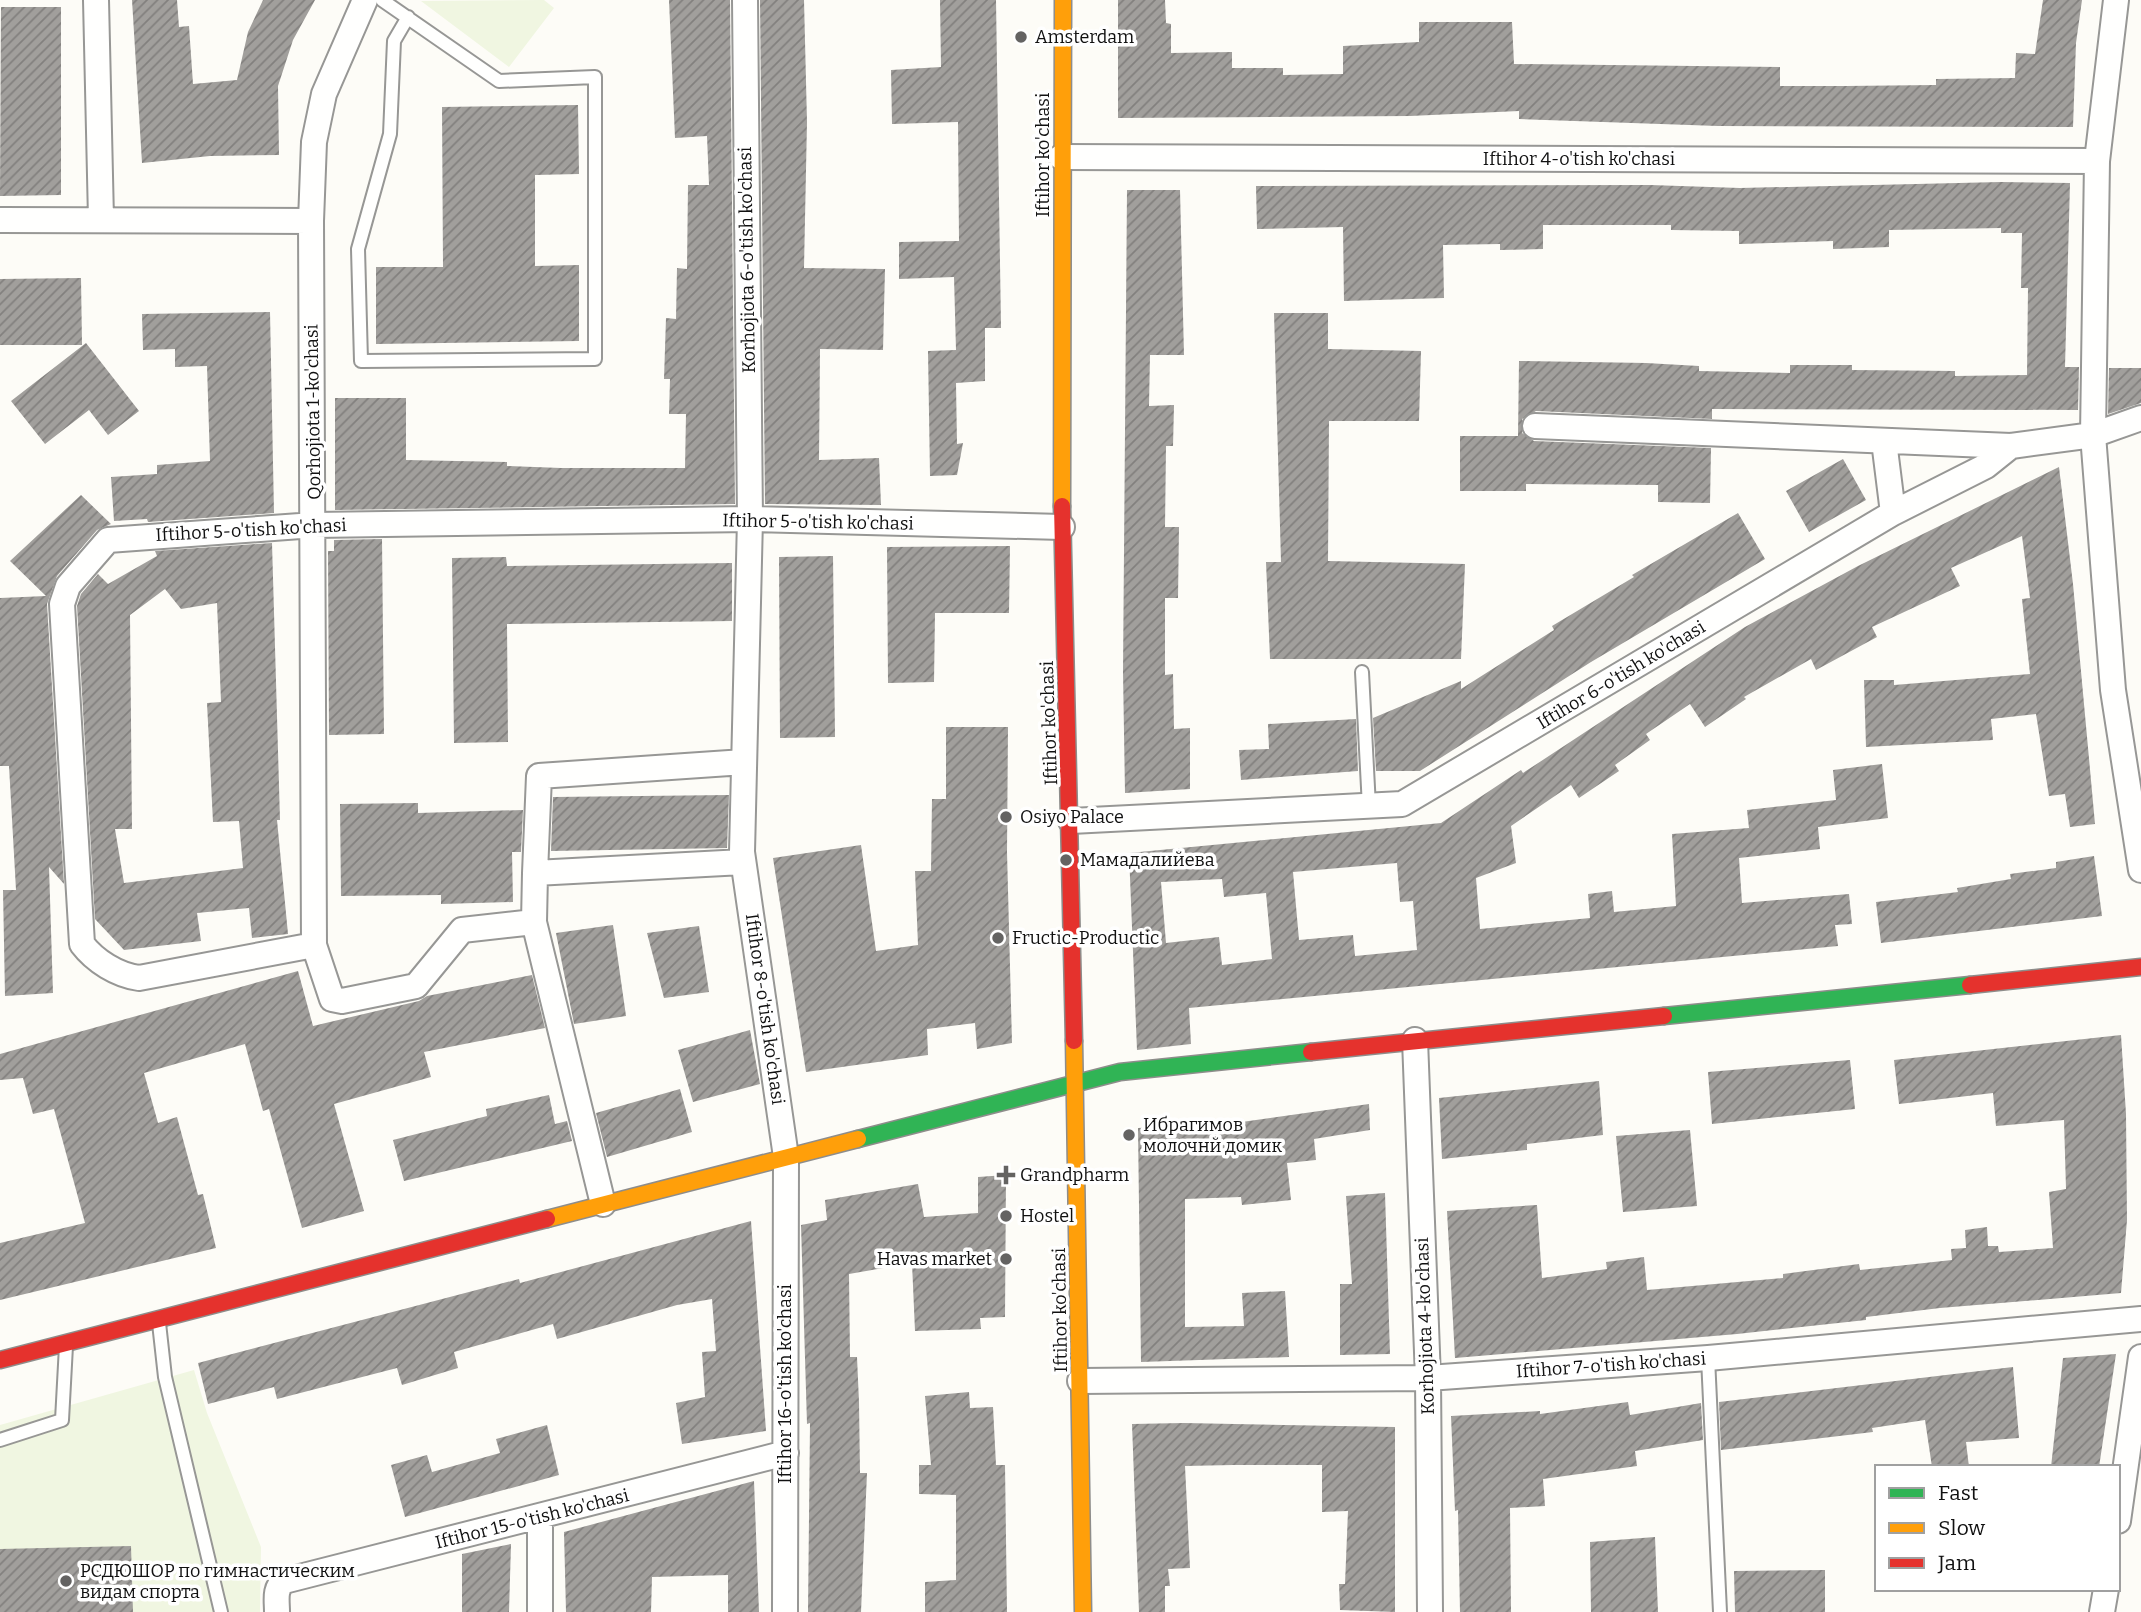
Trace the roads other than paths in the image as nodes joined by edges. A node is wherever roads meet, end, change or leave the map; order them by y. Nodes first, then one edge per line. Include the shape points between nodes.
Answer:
1 (96, 0) edge
2 (365, 0) edge
3 (382, 0) edge
4 (745, 0) edge
5 (1063, 0) edge
6 (2116, 0) edge
7 (408, 17) junction
8 (1062, 157) junction
9 (2097, 161) junction
10 (101, 219) junction
11 (0, 220) edge
12 (311, 221) junction
13 (2141, 418) edge
14 (1535, 426) dead end
15 (2093, 435) junction
16 (1884, 440) junction
17 (2011, 446) junction
18 (1893, 513) junction
19 (750, 519) junction
20 (314, 525) junction
21 (1062, 527) junction
22 (1362, 672) dead end
23 (744, 761) junction
24 (1369, 807) junction
25 (1071, 821) junction
26 (743, 862) junction
27 (2141, 870) edge
28 (536, 873) junction
29 (534, 922) junction
30 (314, 945) junction
31 (2141, 967) edge
32 (1415, 1040) junction
33 (1076, 1083) junction
34 (786, 1157) junction
35 (603, 1204) junction
36 (159, 1319) junction
37 (2141, 1319) edge
38 (66, 1343) junction
39 (2141, 1357) edge
40 (1708, 1358) junction
41 (0, 1360) edge
42 (1428, 1378) junction
43 (1080, 1381) junction
44 (0, 1440) edge
45 (786, 1453) junction
46 (2120, 1507) edge
47 (540, 1517) junction
48 (2106, 1591) edge
49 (221, 1612) edge
50 (277, 1612) edge
51 (540, 1612) edge
52 (785, 1612) edge
53 (1083, 1612) edge
54 (1430, 1612) edge
55 (1720, 1612) edge
56 (2102, 1612) edge

1 - 10 street
2 - 12 street, Qorhojiota 1-ko'chasi via 324,94 314,142
3 - 7 lane
4 - 19 street, Korhojiota 6-o'tish ko'chasi
5 - 8 street, Iftihor ko'chasi
6 - 9 street
7 - 7 lane via 499,81 595,77 595,359 361,361 358,248 390,134 394,41
8 - 9 street, Iftihor 4-o'tish ko'chasi
8 - 21 street, Iftihor ko'chasi
9 - 15 street
10 - 11 street
10 - 12 street
12 - 20 street, Qorhojiota 1-ko'chasi
13 - 15 street
14 - 16 street
15 - 17 street
15 - 27 street via 2113,690
16 - 17 street
16 - 18 street
17 - 18 street, Iftihor 6-o'tish ko'chasi via 1986,466
18 - 24 street, Iftihor 6-o'tish ko'chasi via 1410,800
19 - 20 street, Iftihor 5-o'tish ko'chasi
19 - 21 street, Iftihor 5-o'tish ko'chasi
19 - 23 street, Iftihor 8-o'tish ko'chasi
20 - 30 street, Qorhojiota 1-ko'chasi
20 - 30 street, Iftihor 5-o'tish ko'chasi via 108,540 68,586 62,604 82,944 91,956 125,976 139,978
21 - 25 street, Iftihor ko'chasi
22 - 24 lane
23 - 26 street, Iftihor 8-o'tish ko'chasi
23 - 28 street via 538,776
24 - 25 street, Iftihor 6-o'tish ko'chasi
25 - 33 street, Iftihor ko'chasi
26 - 28 street
26 - 34 street, Iftihor 8-o'tish ko'chasi
28 - 29 street
29 - 30 street, Qorhojiota 1-ko'chasi via 462,930 416,986 342,1001 332,999
29 - 35 street
31 - 32 street
32 - 33 street via 1120,1072
32 - 42 street, Korhojiota 4-ko'chasi
33 - 34 street
33 - 43 street, Iftihor ko'chasi
34 - 35 street
34 - 45 street, Iftihor 16-o'tish ko'chasi
35 - 36 street
36 - 38 street
36 - 49 lane via 165,1377
37 - 40 street, Iftihor 7-o'tish ko'chasi
38 - 41 street
38 - 44 lane via 62,1420
39 - 46 street
40 - 42 street, Iftihor 7-o'tish ko'chasi
40 - 55 lane
42 - 43 street, Iftihor 7-o'tish ko'chasi
42 - 54 street, Korhojiota 4-ko'chasi
43 - 53 street, Iftihor ko'chasi
45 - 47 street, Iftihor 15-o'tish ko'chasi
45 - 52 street, Iftihor 16-o'tish ko'chasi
47 - 50 street, Iftihor 15-o'tish ko'chasi via 284,1581 278,1585
47 - 51 street
48 - 56 street

